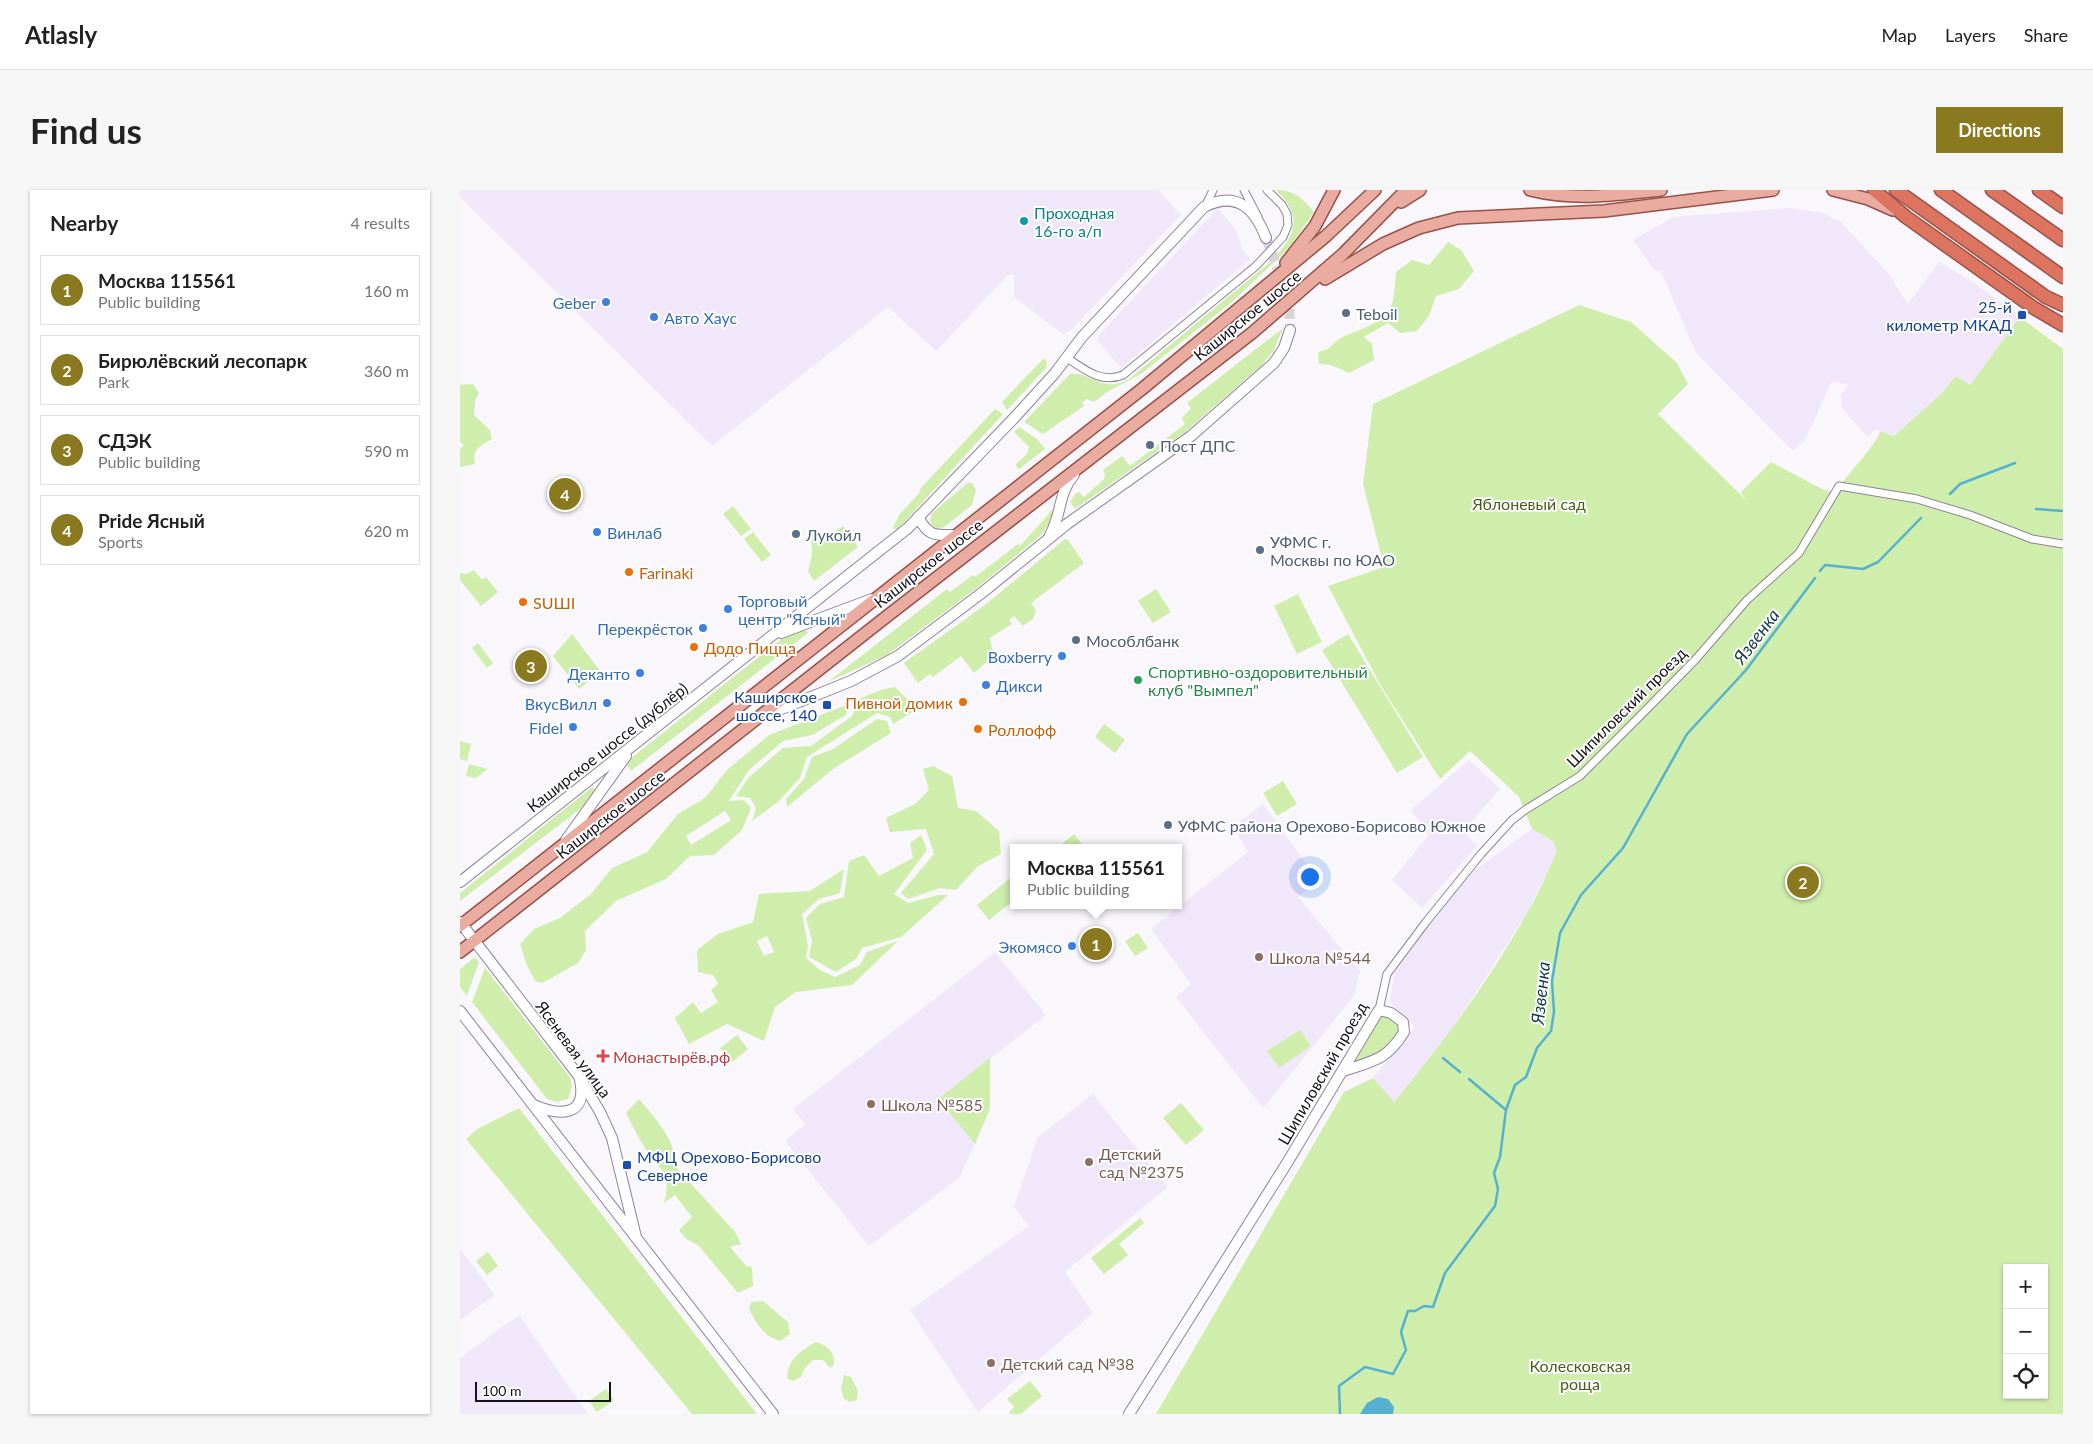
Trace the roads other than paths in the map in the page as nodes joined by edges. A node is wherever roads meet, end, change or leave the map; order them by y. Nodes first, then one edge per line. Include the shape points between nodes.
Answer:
1 (1213, 190) edge
2 (1244, 190) edge
3 (1267, 190) edge
4 (1334, 190) edge
5 (1375, 190) edge
6 (1406, 190) edge
7 (1420, 190) edge
8 (1530, 190) edge
9 (1660, 190) edge
10 (1773, 190) edge
11 (1833, 190) edge
12 (1874, 190) edge
13 (1896, 190) edge
14 (1941, 190) edge
15 (1992, 190) edge
16 (2039, 190) edge
17 (2061, 206) edge
18 (1204, 207) junction
19 (1383, 214) junction
20 (1259, 217) junction
21 (1906, 217) junction
22 (1266, 238) tunnel mouth
23 (2063, 240) edge
24 (2063, 277) edge
25 (1273, 280) junction
26 (1292, 300) junction
27 (2063, 306) edge
28 (2063, 325) edge
29 (1290, 330) tunnel mouth
30 (1067, 358) junction
31 (1085, 462) junction
32 (918, 517) junction
33 (956, 535) junction
34 (1043, 543) junction
35 (2063, 544) edge
36 (878, 598) junction
37 (773, 636) junction
38 (756, 721) junction
39 (634, 745) junction
40 (561, 846) junction
41 (460, 882) edge
42 (461, 924) edge
43 (474, 941) junction
44 (460, 952) edge
45 (1379, 1010) junction
46 (460, 1011) edge
47 (1343, 1071) junction
48 (578, 1075) junction
49 (533, 1105) junction
50 (637, 1240) junction
51 (773, 1414) edge
52 (1129, 1414) edge

1 - 18 street
2 - 20 street
3 - 30 street via 1284,207 1288,225 1283,237 1264,258 1126,374 1103,378
4 - 25 main road via 1315,226
5 - 25 main road, Каширское шоссе
6 - 19 main road, Каширское шоссе
7 - 19 main road
8 - 9 main road via 1572,197
10 - 26 main road via 1604,211 1487,215 1445,221 1382,244
11 - 21 main road via 1868,199
12 - 21 highway
13 - 27 highway
14 - 24 highway
15 - 23 highway
16 - 17 highway
18 - 20 main road via 1218,199 1233,198 1248,205
18 - 30 main road, Каширское шоссе (дублёр) via 1082,337
19 - 26 main road, Каширское шоссе
20 - 22 main road
21 - 28 highway
25 - 33 main road, Каширское шоссе via 1142,389
26 - 31 main road, Каширское шоссе
29 - 34 main road via 1279,356 1266,372 1191,436
30 - 32 main road, Каширское шоссе (дублёр)
31 - 34 main road via 1065,485 1054,527
31 - 38 main road, Каширское шоссе
32 - 33 main road via 931,534
32 - 37 main road, Каширское шоссе (дублёр)
33 - 36 main road, Каширское шоссе
34 - 38 main road via 898,656 851,681
35 - 45 street, Шипиловский проезд via 2032,539 1917,499 1839,486 1798,552 1747,600 1642,715 1580,776 1512,820 1482,854 1387,974
36 - 37 main road
36 - 40 main road, Каширское шоссе
37 - 39 main road, Каширское шоссе (дублёр)
38 - 43 main road, Каширское шоссе
39 - 40 main road
39 - 41 main road, Каширское шоссе (дублёр)
40 - 42 main road, Каширское шоссе
42 - 43 main road, Ясеневая улица
43 - 44 main road, Каширское шоссе
43 - 48 main road, Ясеневая улица
45 - 47 main road, Шипиловский проезд
45 - 47 main road via 1391,1013 1403,1022 1404,1032 1395,1047 1383,1057
46 - 49 main road, Ясеневая улица
47 - 52 main road, Шипиловский проезд
48 - 49 main road via 581,1094 573,1110 556,1113
48 - 50 main road, Ясеневая улица via 612,1138
49 - 50 main road, Ясеневая улица
50 - 51 main road, Ясеневая улица

